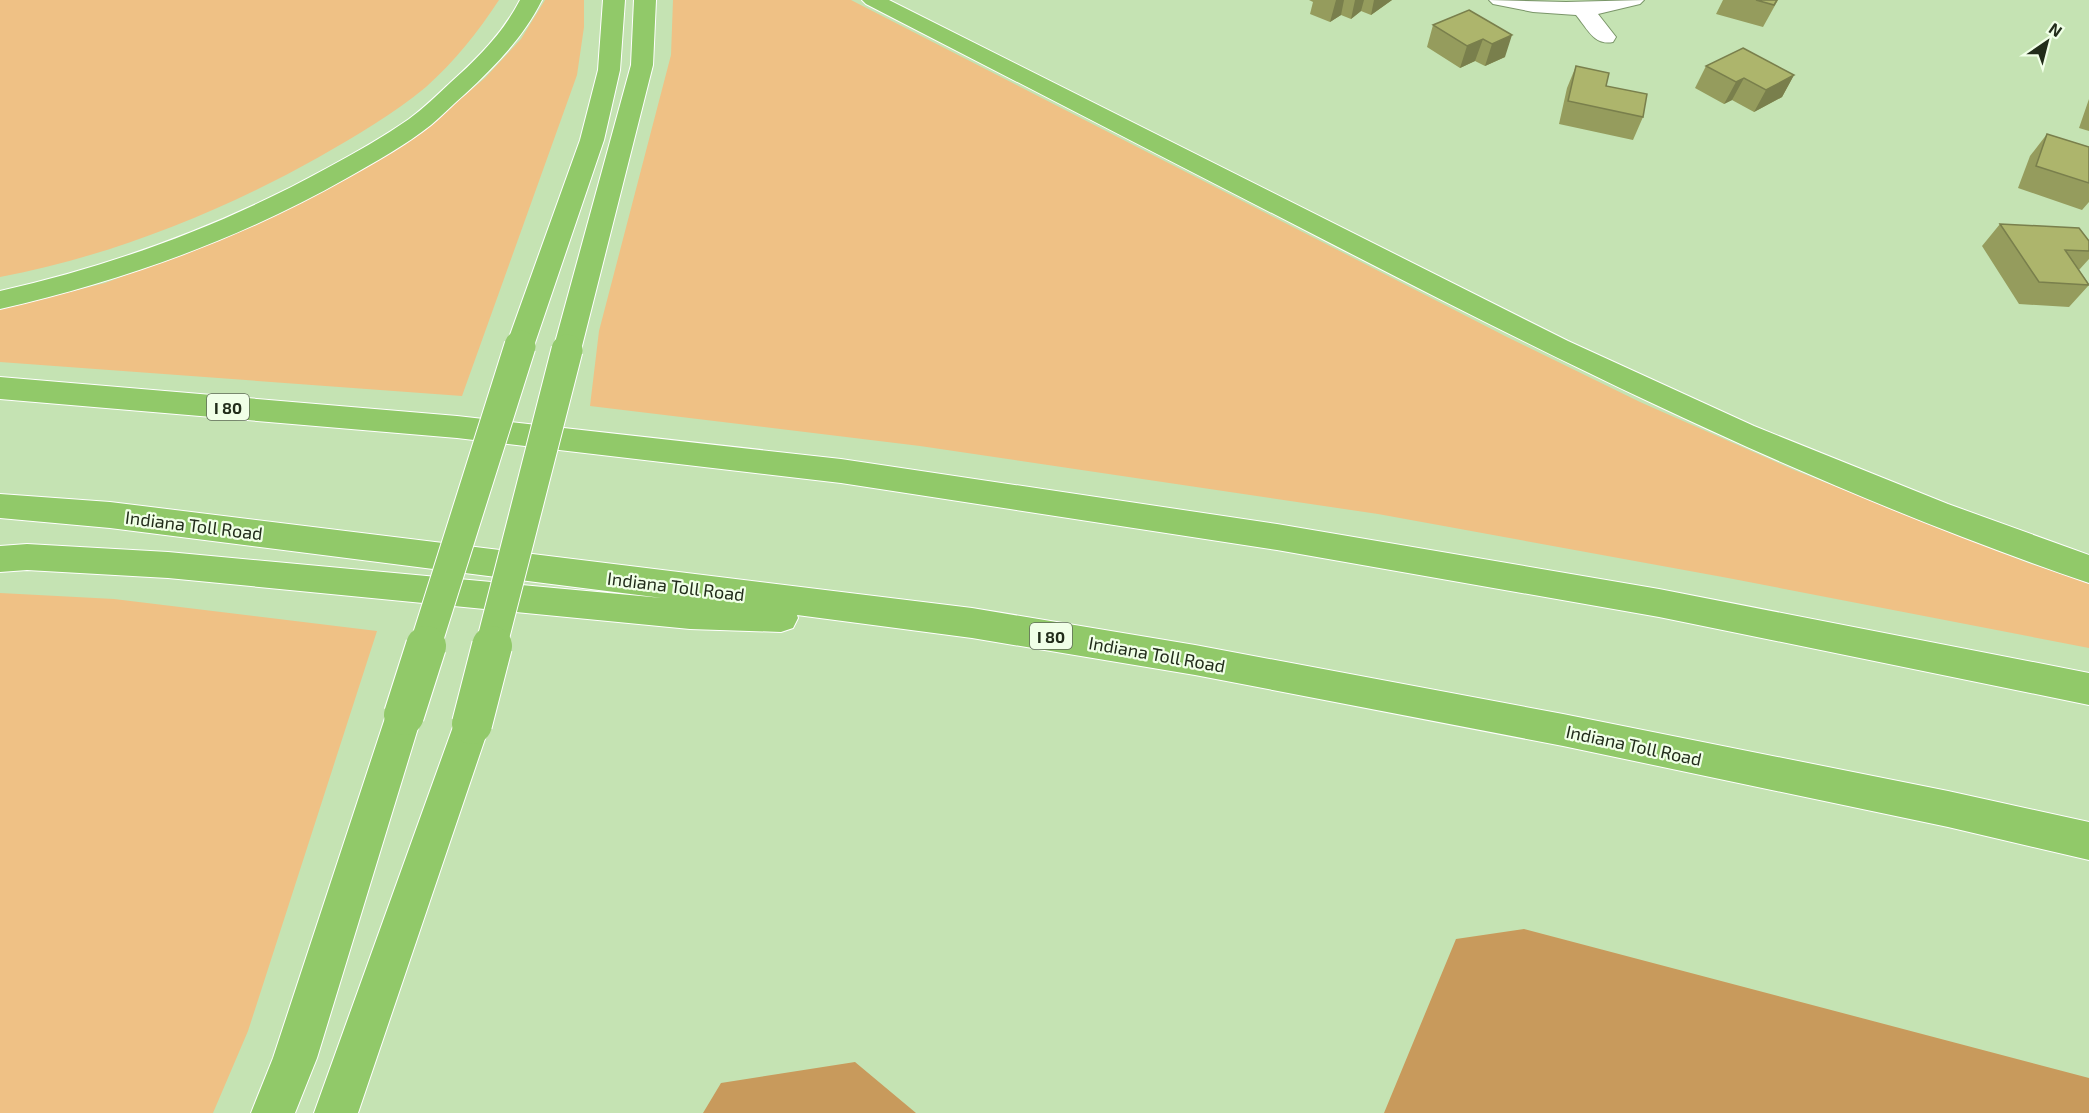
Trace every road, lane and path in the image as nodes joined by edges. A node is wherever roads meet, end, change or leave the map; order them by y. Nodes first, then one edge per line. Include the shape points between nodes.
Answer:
1 (531, 0) edge
2 (614, 0) edge
3 (645, 0) edge
4 (873, 0) edge
5 (1500, 0) edge
6 (1633, 0) edge
7 (1582, 8) junction
8 (1605, 37) dead end
9 (0, 300) edge
10 (0, 388) edge
11 (0, 506) edge
12 (0, 559) edge
13 (2089, 569) edge
14 (972, 623) junction
15 (2089, 689) edge
16 (2089, 841) edge
17 (273, 1113) edge
18 (336, 1113) edge

1 - 9 highway via 523,17 480,68 412,128 309,189 187,244 61,287
2 - 17 highway, bridge via 609,70 592,141 520,346 295,1058
3 - 18 highway, bridge via 642,65 472,724
4 - 13 highway via 1558,348 1753,438
5 - 7 street
6 - 7 street
7 - 8 street
10 - 15 highway, I 80 via 457,427 841,471 1277,537 1647,601
11 - 14 highway, Indiana Toll Road / I 80 via 122,516
12 - 14 highway via 27,556 168,565 690,615
14 - 16 highway, Indiana Toll Road / I 80 via 1194,660 1563,730

